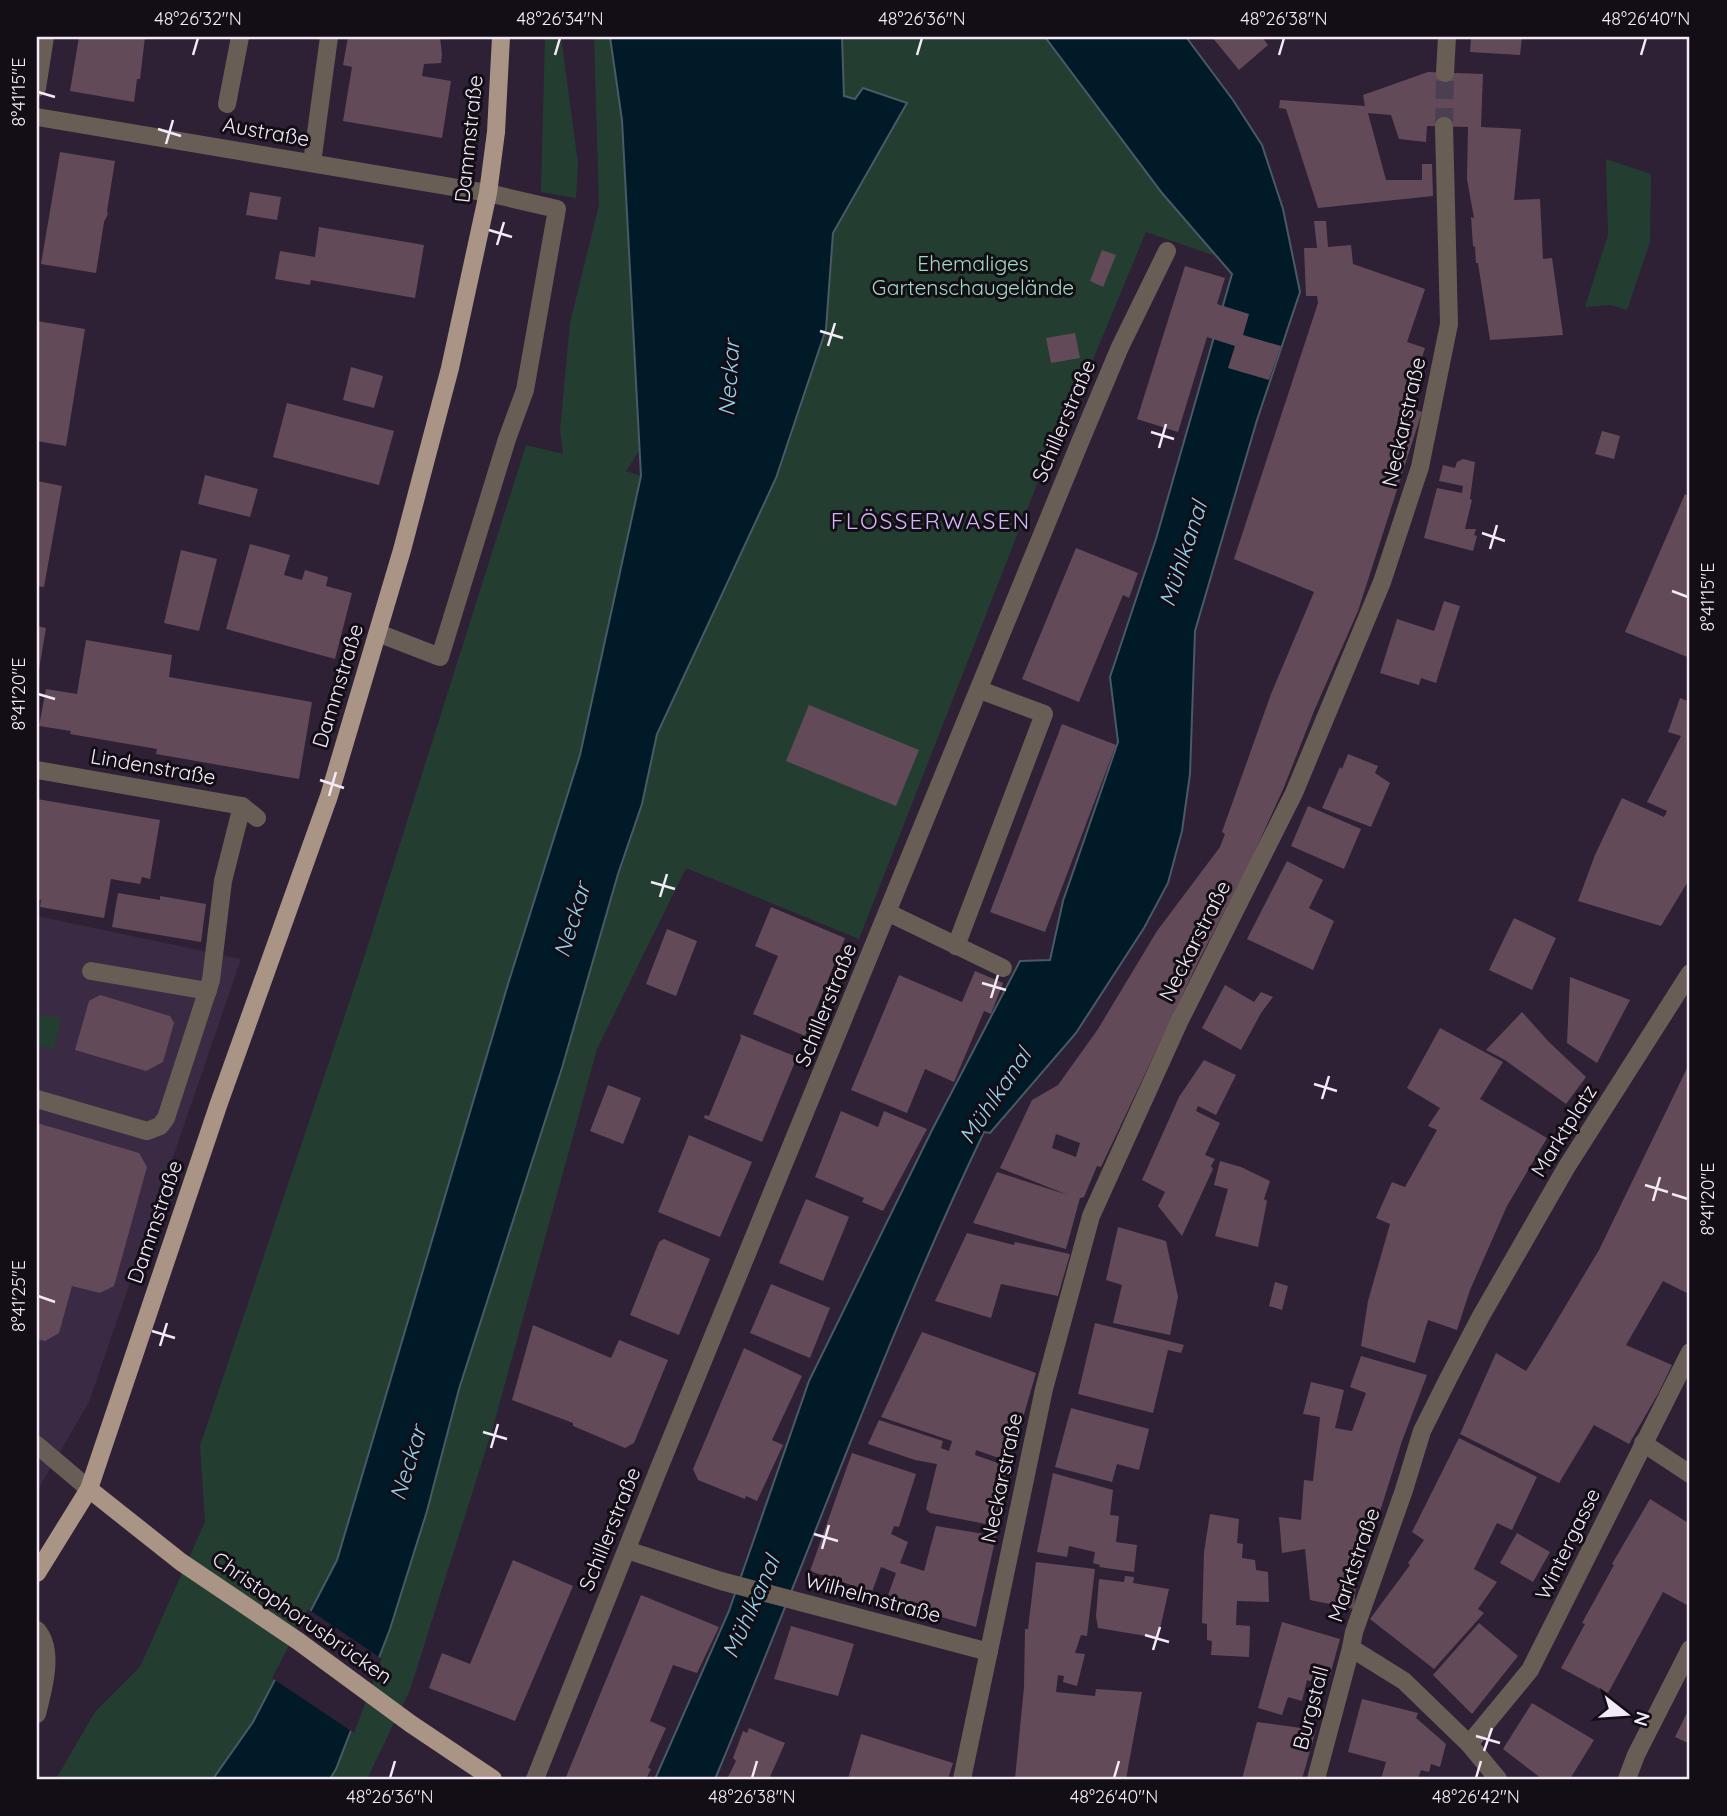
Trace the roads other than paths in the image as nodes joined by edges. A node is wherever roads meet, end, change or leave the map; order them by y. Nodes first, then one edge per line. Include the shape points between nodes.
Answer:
1 (45, 37) edge
2 (240, 37) edge
3 (329, 37) edge
4 (501, 37) edge
5 (1447, 37) edge
6 (1445, 73) tunnel mouth
7 (37, 88) edge
8 (227, 104) dead end
9 (37, 117) edge
10 (1444, 126) tunnel mouth
11 (312, 163) junction
12 (488, 193) junction
13 (1167, 251) dead end
14 (378, 633) junction
15 (980, 690) junction
16 (37, 770) edge
17 (242, 806) junction
18 (257, 818) dead end
19 (888, 913) junction
20 (956, 946) junction
21 (1003, 968) dead end
22 (91, 971) dead end
23 (1690, 973) edge
24 (208, 991) junction
25 (37, 1099) edge
26 (1481, 1316) joint
27 (1690, 1352) edge
28 (1643, 1443) junction
29 (37, 1445) edge
30 (1690, 1474) edge
31 (89, 1489) junction
32 (627, 1550) junction
33 (37, 1573) edge
34 (40, 1634) edge
35 (1350, 1648) junction
36 (1690, 1649) edge
37 (989, 1652) junction
38 (37, 1714) edge
39 (1469, 1744) junction
40 (493, 1779) edge
41 (535, 1779) edge
42 (962, 1779) edge
43 (1316, 1779) edge
44 (1498, 1779) edge
45 (1627, 1779) edge

1 - 7 street
2 - 8 street
3 - 11 street
4 - 12 main road, Dammstraße
5 - 6 street
9 - 11 street, Austraße
10 - 37 street, Neckarstraße via 1449,324 1420,467 1382,582 1294,793 1180,1022 1091,1216 1044,1389
11 - 12 street, Austraße
12 - 14 main road, Dammstraße via 450,368
12 - 14 street, Austraße via 558,209 525,390 440,657
13 - 15 street, Schillerstraße via 1120,346
14 - 31 main road, Dammstraße via 329,796
15 - 19 street, Schillerstraße
15 - 20 street via 1044,714
16 - 17 street, Lindenstraße
17 - 18 street, Lindenstraße
17 - 24 street via 223,881
19 - 20 street
19 - 32 street, Schillerstraße
20 - 21 street
22 - 24 street
23 - 26 street, Marktplatz via 1566,1168
24 - 25 street via 160,1126 147,1131
26 - 35 street, Marktstraße via 1422,1431
27 - 28 street, Wintergasse
28 - 30 street
28 - 39 street, Wintergasse via 1530,1670
29 - 31 street
31 - 33 main road, Dammstraße
31 - 40 main road, Christophorusbrücken via 178,1560
32 - 37 street, Wilhelmstraße via 721,1581
32 - 41 street, Schillerstraße
34 - 38 street via 46,1645 45,1674
35 - 39 street, Marktstraße via 1404,1681
35 - 43 street, Burgstall
36 - 45 street
37 - 42 street, Neckarstraße
39 - 44 street, Marktstraße

